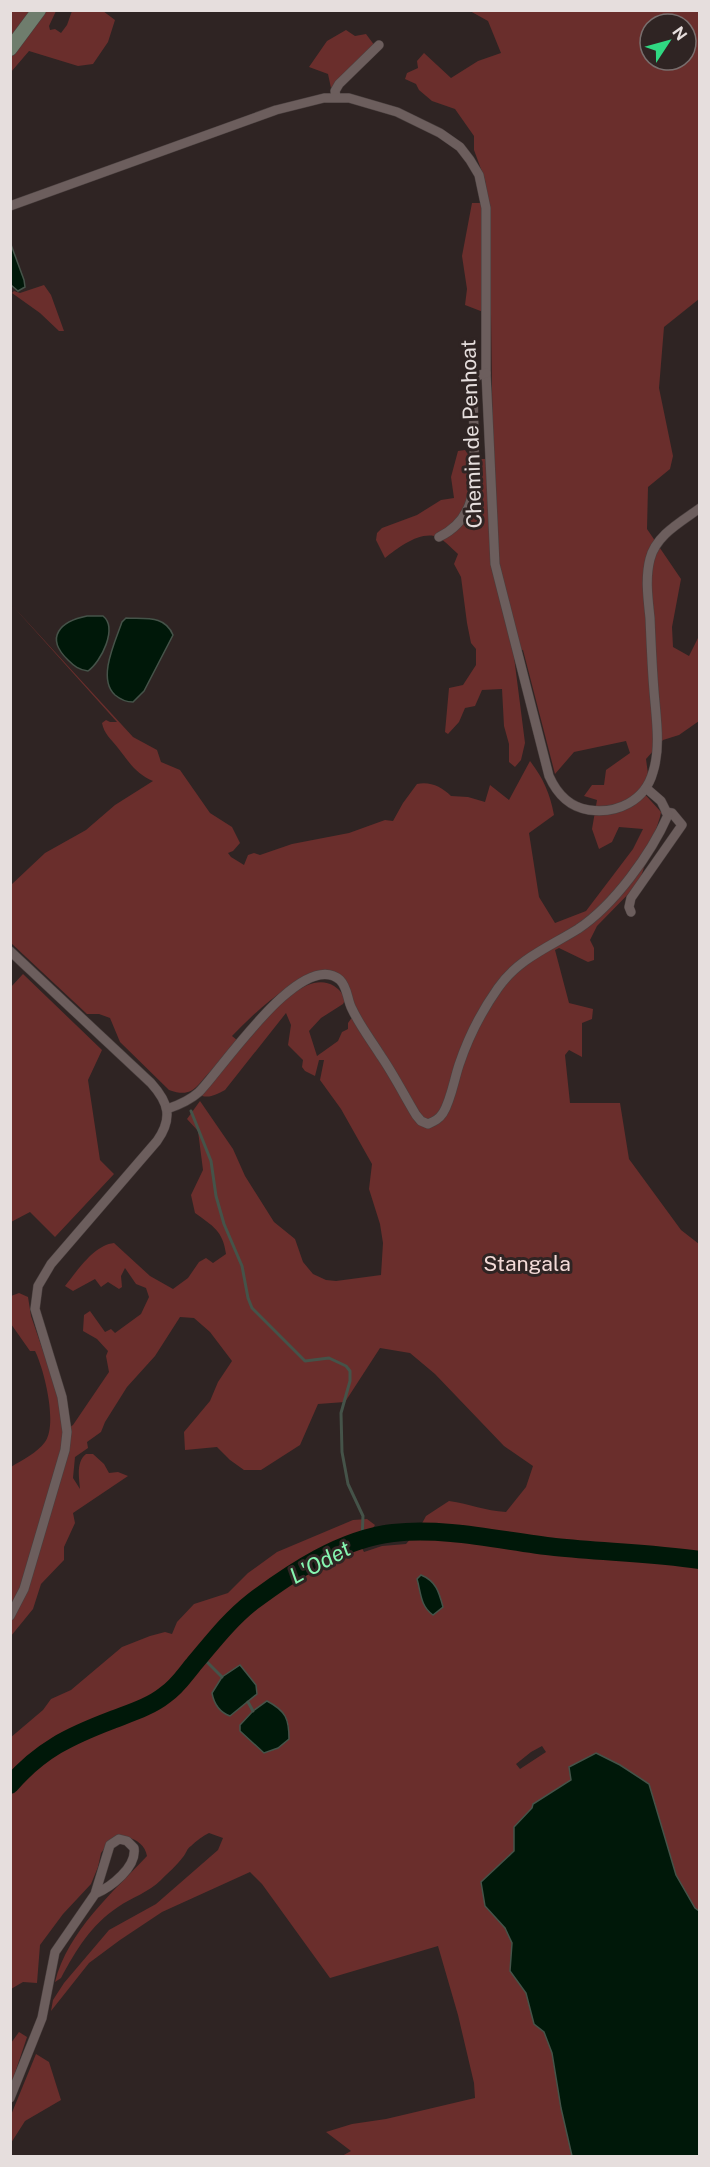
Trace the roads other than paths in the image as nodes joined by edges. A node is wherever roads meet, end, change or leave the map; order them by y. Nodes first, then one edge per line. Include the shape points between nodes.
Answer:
1 (39, 10) edge
2 (380, 45) dead end
3 (10, 49) edge
4 (336, 97) junction
5 (10, 206) edge
6 (486, 373) junction
7 (699, 508) edge
8 (439, 537) dead end
9 (645, 788) junction
10 (666, 812) junction
11 (631, 912) dead end
12 (10, 951) edge
13 (167, 1109) junction
14 (10, 1616) edge
15 (95, 1894) junction
16 (10, 2098) edge

1 - 3 street
2 - 4 street via 339,84
4 - 5 street, Chemin de Penhoat via 276,110
4 - 6 street, Chemin de Penhoat via 378,105 429,126 460,147 475,168 486,208
6 - 8 street via 477,376 473,383 475,475 470,504 457,525
6 - 9 street, Chemin de Penhoat via 495,564 549,776 566,800 591,810 621,807
7 - 9 street via 662,537 650,560 648,587 657,745 653,772
9 - 10 street via 661,801
10 - 11 street via 672,813 682,825 631,898
10 - 13 street via 663,826 615,895 580,927 522,962 498,987 478,1018 437,1120 428,1124 416,1115 359,1024 342,983 326,974 306,980 278,1000 201,1090 186,1102
12 - 13 street via 151,1083
13 - 14 street via 167,1124 157,1141 57,1257 35,1295 35,1309 65,1414 65,1450 24,1589
15 - 15 street via 110,1845 119,1839 127,1841 134,1848 133,1860 106,1889
15 - 16 street via 55,1952 42,2018

